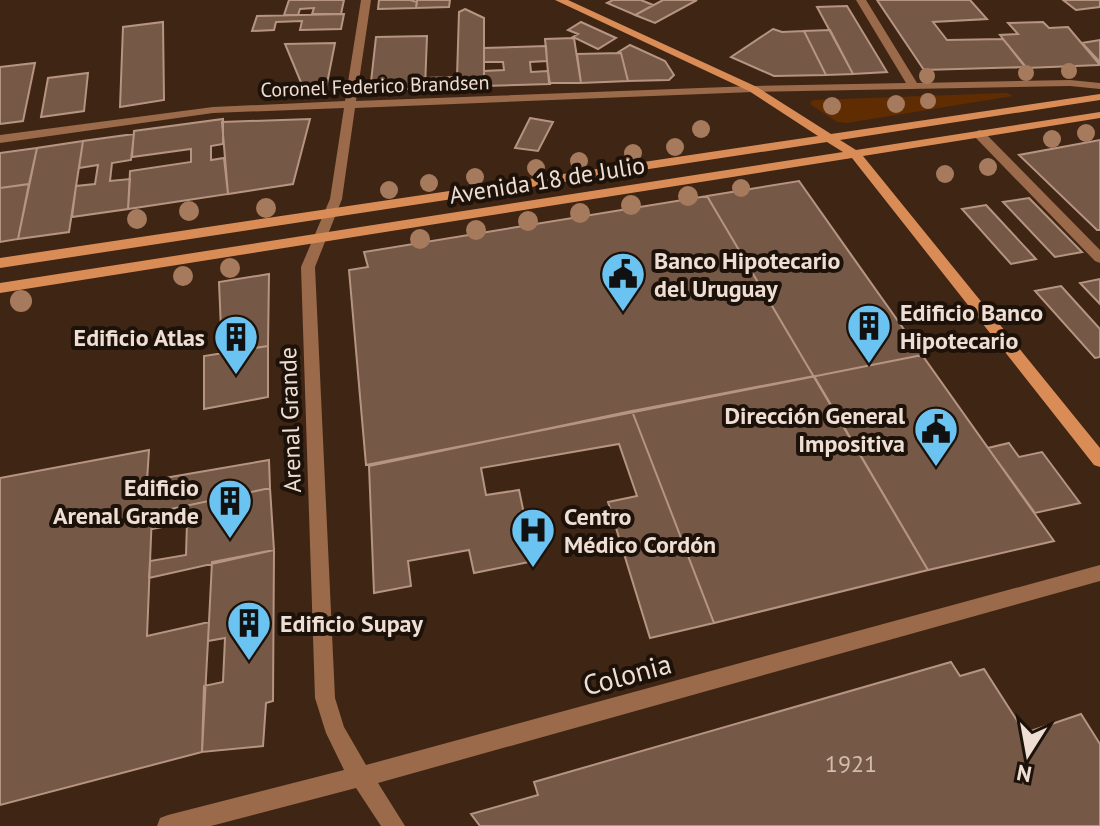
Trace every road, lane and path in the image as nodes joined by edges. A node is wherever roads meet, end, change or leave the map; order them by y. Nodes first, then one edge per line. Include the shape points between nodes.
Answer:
1 (366, 0) edge
2 (560, 0) edge
3 (861, 0) edge
4 (914, 86) junction
5 (1100, 86) edge
6 (753, 89) junction
7 (1100, 97) edge
8 (352, 104) junction
9 (1100, 115) edge
10 (979, 134) junction
11 (830, 138) junction
12 (0, 139) edge
13 (856, 155) junction
14 (327, 216) junction
15 (318, 238) junction
16 (1100, 258) edge
17 (0, 263) edge
18 (0, 288) edge
19 (1100, 460) edge
20 (1100, 573) edge
21 (363, 776) junction
22 (168, 826) edge
23 (394, 826) edge

1 - 8 street, Arenal Grande
2 - 6 main road
3 - 4 street
4 - 5 street
4 - 6 street
6 - 8 street, Coronel Federico Brandsen
6 - 11 main road
7 - 11 main road, Avenida 18 de Julio
8 - 12 street, Coronel Federico Brandsen via 213,110
8 - 14 street, Arenal Grande via 336,199
9 - 10 main road, Avenida 18 de Julio
10 - 13 main road, Avenida 18 de Julio
10 - 16 street
11 - 13 main road
11 - 14 main road, Avenida 18 de Julio
13 - 15 main road, Avenida 18 de Julio
13 - 19 main road
14 - 15 street, Arenal Grande
14 - 17 main road, Avenida 18 de Julio
15 - 18 main road, Avenida 18 de Julio
15 - 21 street, Arenal Grande via 308,267 325,698 339,743
20 - 21 street, Colonia
21 - 22 street, Colonia
21 - 23 street, Arenal Grande

